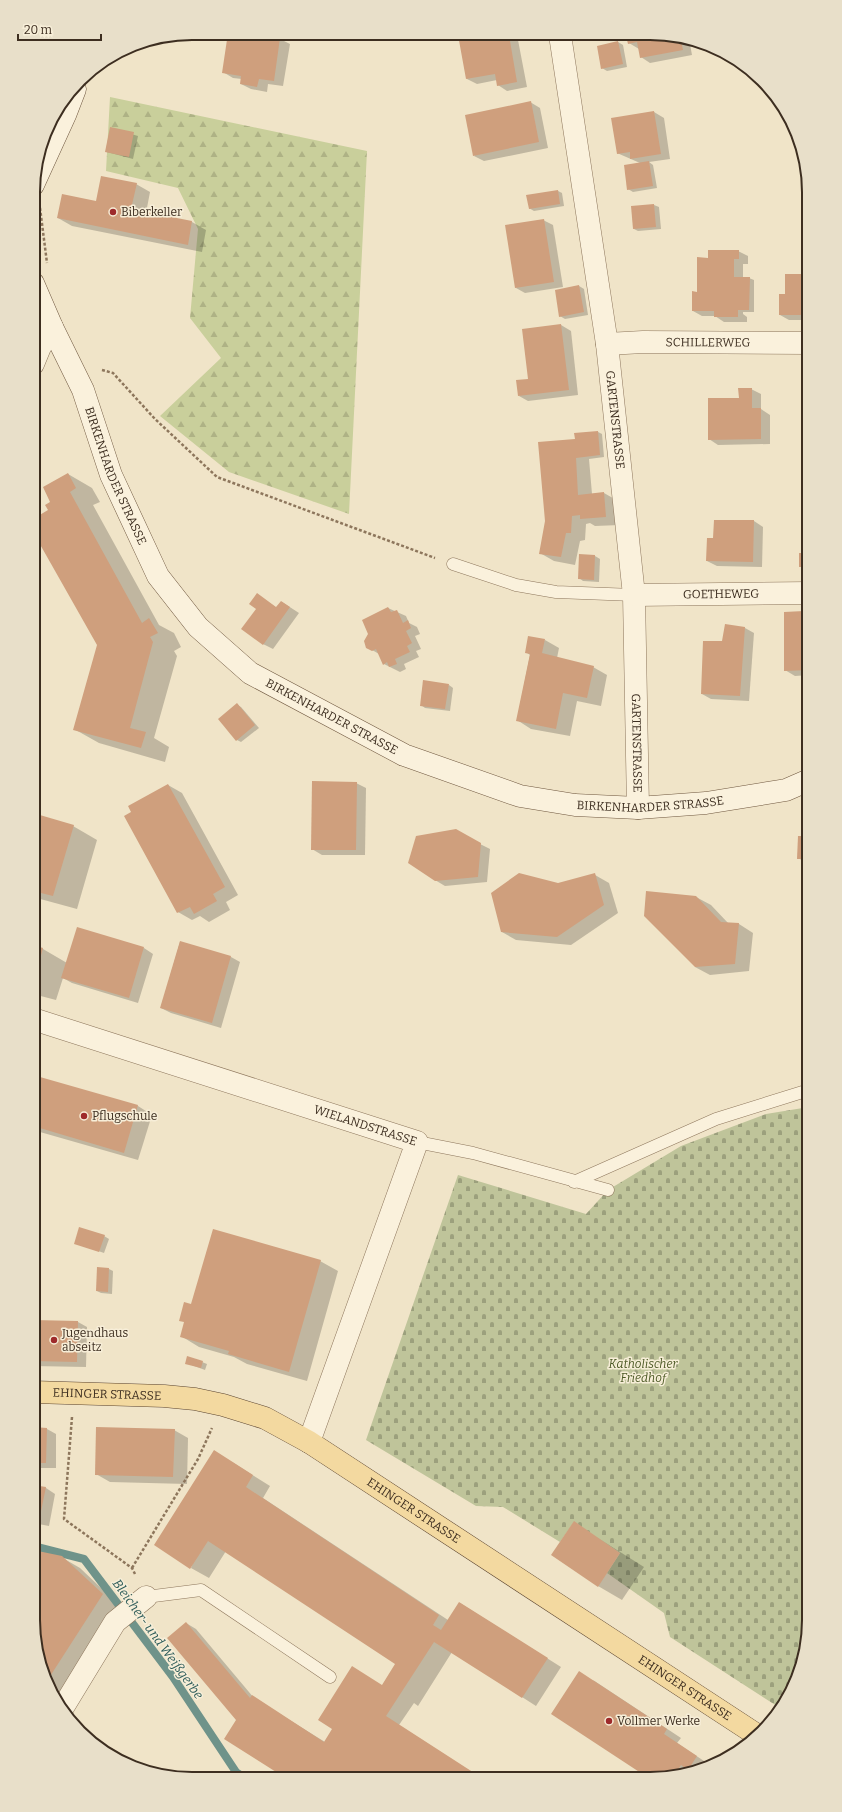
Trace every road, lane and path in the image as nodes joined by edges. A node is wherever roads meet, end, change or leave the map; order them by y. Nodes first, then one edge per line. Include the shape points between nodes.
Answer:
1 (561, 40) edge
2 (69, 103) edge
3 (43, 165) edge
4 (40, 215) edge
5 (48, 267) dead end
6 (42, 322) edge
7 (802, 343) edge
8 (607, 344) junction
9 (40, 347) edge
10 (96, 368) dead end
11 (452, 564) joint
12 (802, 593) edge
13 (634, 595) junction
14 (802, 782) edge
15 (638, 808) junction
16 (40, 1021) edge
17 (802, 1092) edge
18 (417, 1142) junction
19 (574, 1182) junction
20 (608, 1190) dead end
21 (40, 1392) edge
22 (74, 1394) junction
23 (223, 1405) junction
24 (309, 1442) junction
25 (146, 1596) joint
26 (330, 1676) dead end
27 (65, 1703) edge
28 (752, 1732) edge

1 - 8 street, GARTENSTRASSE
2 - 3 street
4 - 5 path
6 - 9 street
6 - 15 street, BIRKENHARDER STRASSE via 83,390 111,475 158,576 198,627 250,673 404,756 520,796 575,805
7 - 8 street, SCHILLERWEG
8 - 13 street, GARTENSTRASSE
10 - 11 path via 113,373 155,419 217,476
11 - 13 lane via 516,585 550,591
12 - 13 street, GOETHEWEG
13 - 15 street, GARTENSTRASSE
14 - 15 street, BIRKENHARDER STRASSE via 778,791 706,803
16 - 18 street, WIELANDSTRASSE
17 - 19 lane via 716,1119
18 - 19 lane via 473,1153
18 - 24 street, WIELANDSTRASSE
19 - 20 lane
21 - 22 main road, EHINGER STRASSE
22 - 23 main road, EHINGER STRASSE via 164,1396
22 - 23 path via 64,1519 132,1568 198,1459
23 - 24 main road, EHINGER STRASSE via 265,1418
24 - 28 main road, EHINGER STRASSE
25 - 26 lane via 201,1590
25 - 27 street via 115,1622

